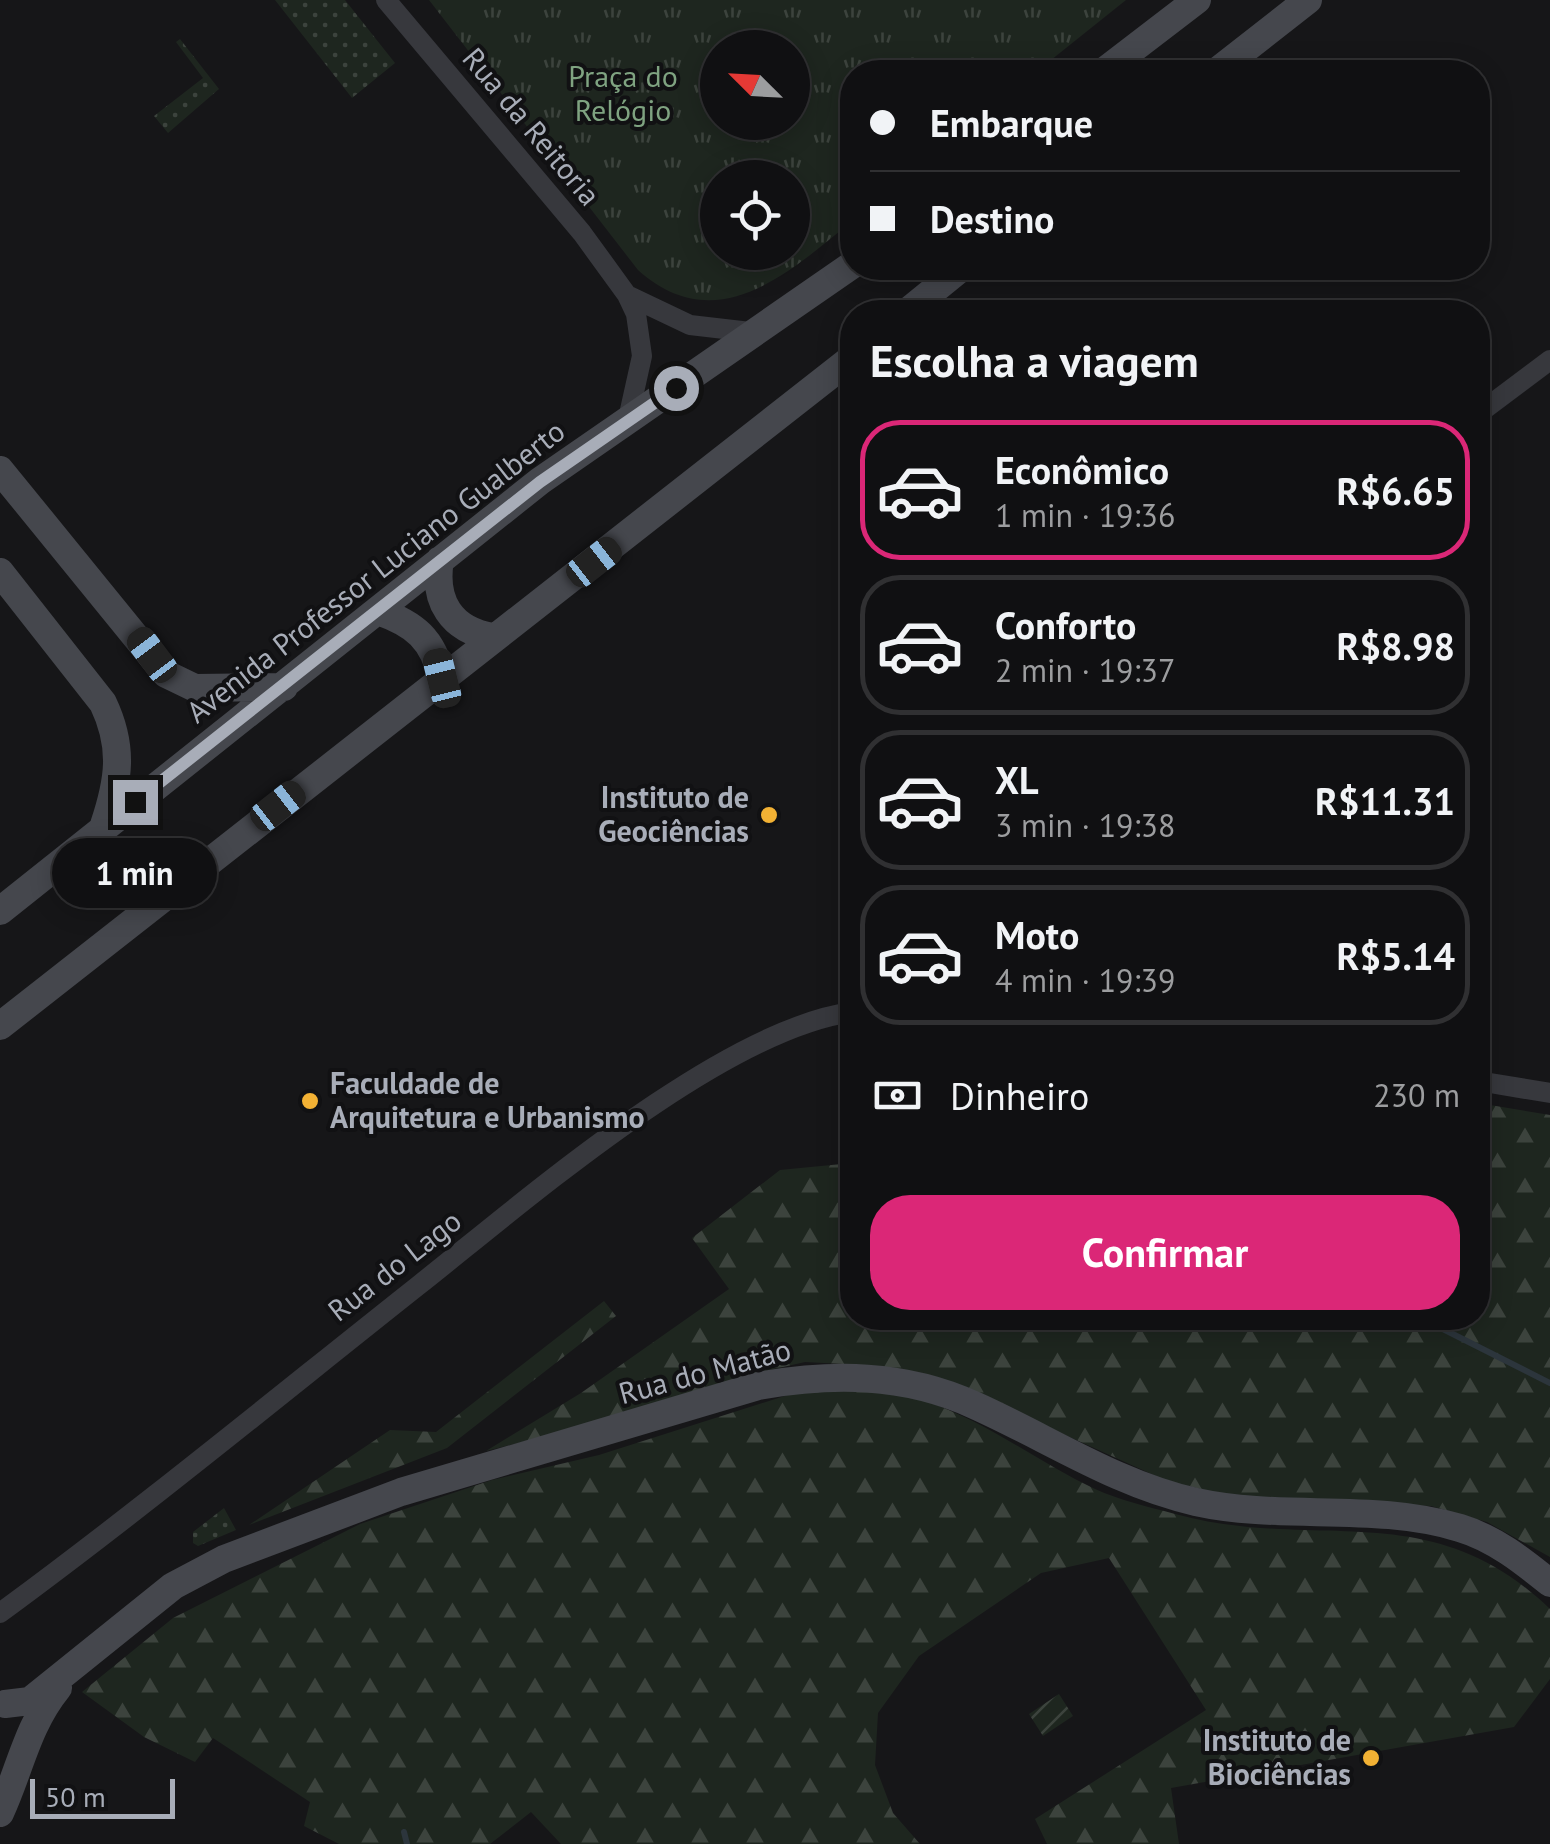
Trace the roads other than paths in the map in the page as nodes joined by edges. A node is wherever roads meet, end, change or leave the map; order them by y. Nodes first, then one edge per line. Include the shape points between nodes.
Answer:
1 (386, 0) edge
2 (1197, 0) edge
3 (1308, 0) edge
4 (1119, 60) edge
5 (1231, 60) edge
6 (840, 274) edge
7 (945, 280) edge
8 (627, 294) junction
9 (922, 300) edge
10 (761, 333) junction
11 (1550, 360) edge
12 (840, 367) edge
13 (1490, 405) edge
14 (628, 419) junction
15 (0, 470) edge
16 (440, 560) junction
17 (0, 572) edge
18 (378, 610) junction
19 (493, 636) junction
20 (442, 678) junction
21 (286, 687) junction
22 (104, 825) junction
23 (0, 912) edge
24 (840, 1015) edge
25 (0, 1026) edge
26 (1490, 1083) edge
27 (1550, 1093) edge
28 (1550, 1583) edge
29 (0, 1613) edge
30 (72, 1672) junction
31 (3, 1702) edge
32 (24, 1742) junction
33 (0, 1813) edge

1 - 8 street, Rua da Reitoria
2 - 4 street
3 - 5 street
6 - 10 street, Avenida Professor Luciano Gualberto
7 - 9 street
8 - 10 street, Rua da Reitoria via 690,325
8 - 14 street, Rua da Reitoria via 642,356
10 - 14 street, Avenida Professor Luciano Gualberto
11 - 13 street
12 - 19 street
14 - 16 street, Avenida Professor Luciano Gualberto
15 - 21 street via 166,674 217,690
16 - 18 street, Avenida Professor Luciano Gualberto
16 - 19 street via 437,579 447,613 476,634
17 - 22 street via 114,725 119,774
18 - 20 street via 417,628 430,642
18 - 21 street, Avenida Professor Luciano Gualberto
19 - 20 street
20 - 25 street
21 - 22 street, Avenida Professor Luciano Gualberto
22 - 23 street, Avenida Professor Luciano Gualberto
24 - 29 street, Rua do Lago via 797,1026 662,1102 563,1170
26 - 27 street
28 - 30 street, Rua do Matão via 1462,1528 1417,1518 1196,1502 1149,1489 920,1386 860,1376 808,1378 758,1386 441,1479 240,1552 173,1586
30 - 31 street, Rua do Matão via 30,1701
30 - 32 street, Rua do Matão
31 - 32 street
32 - 33 street, Rua do Matão

